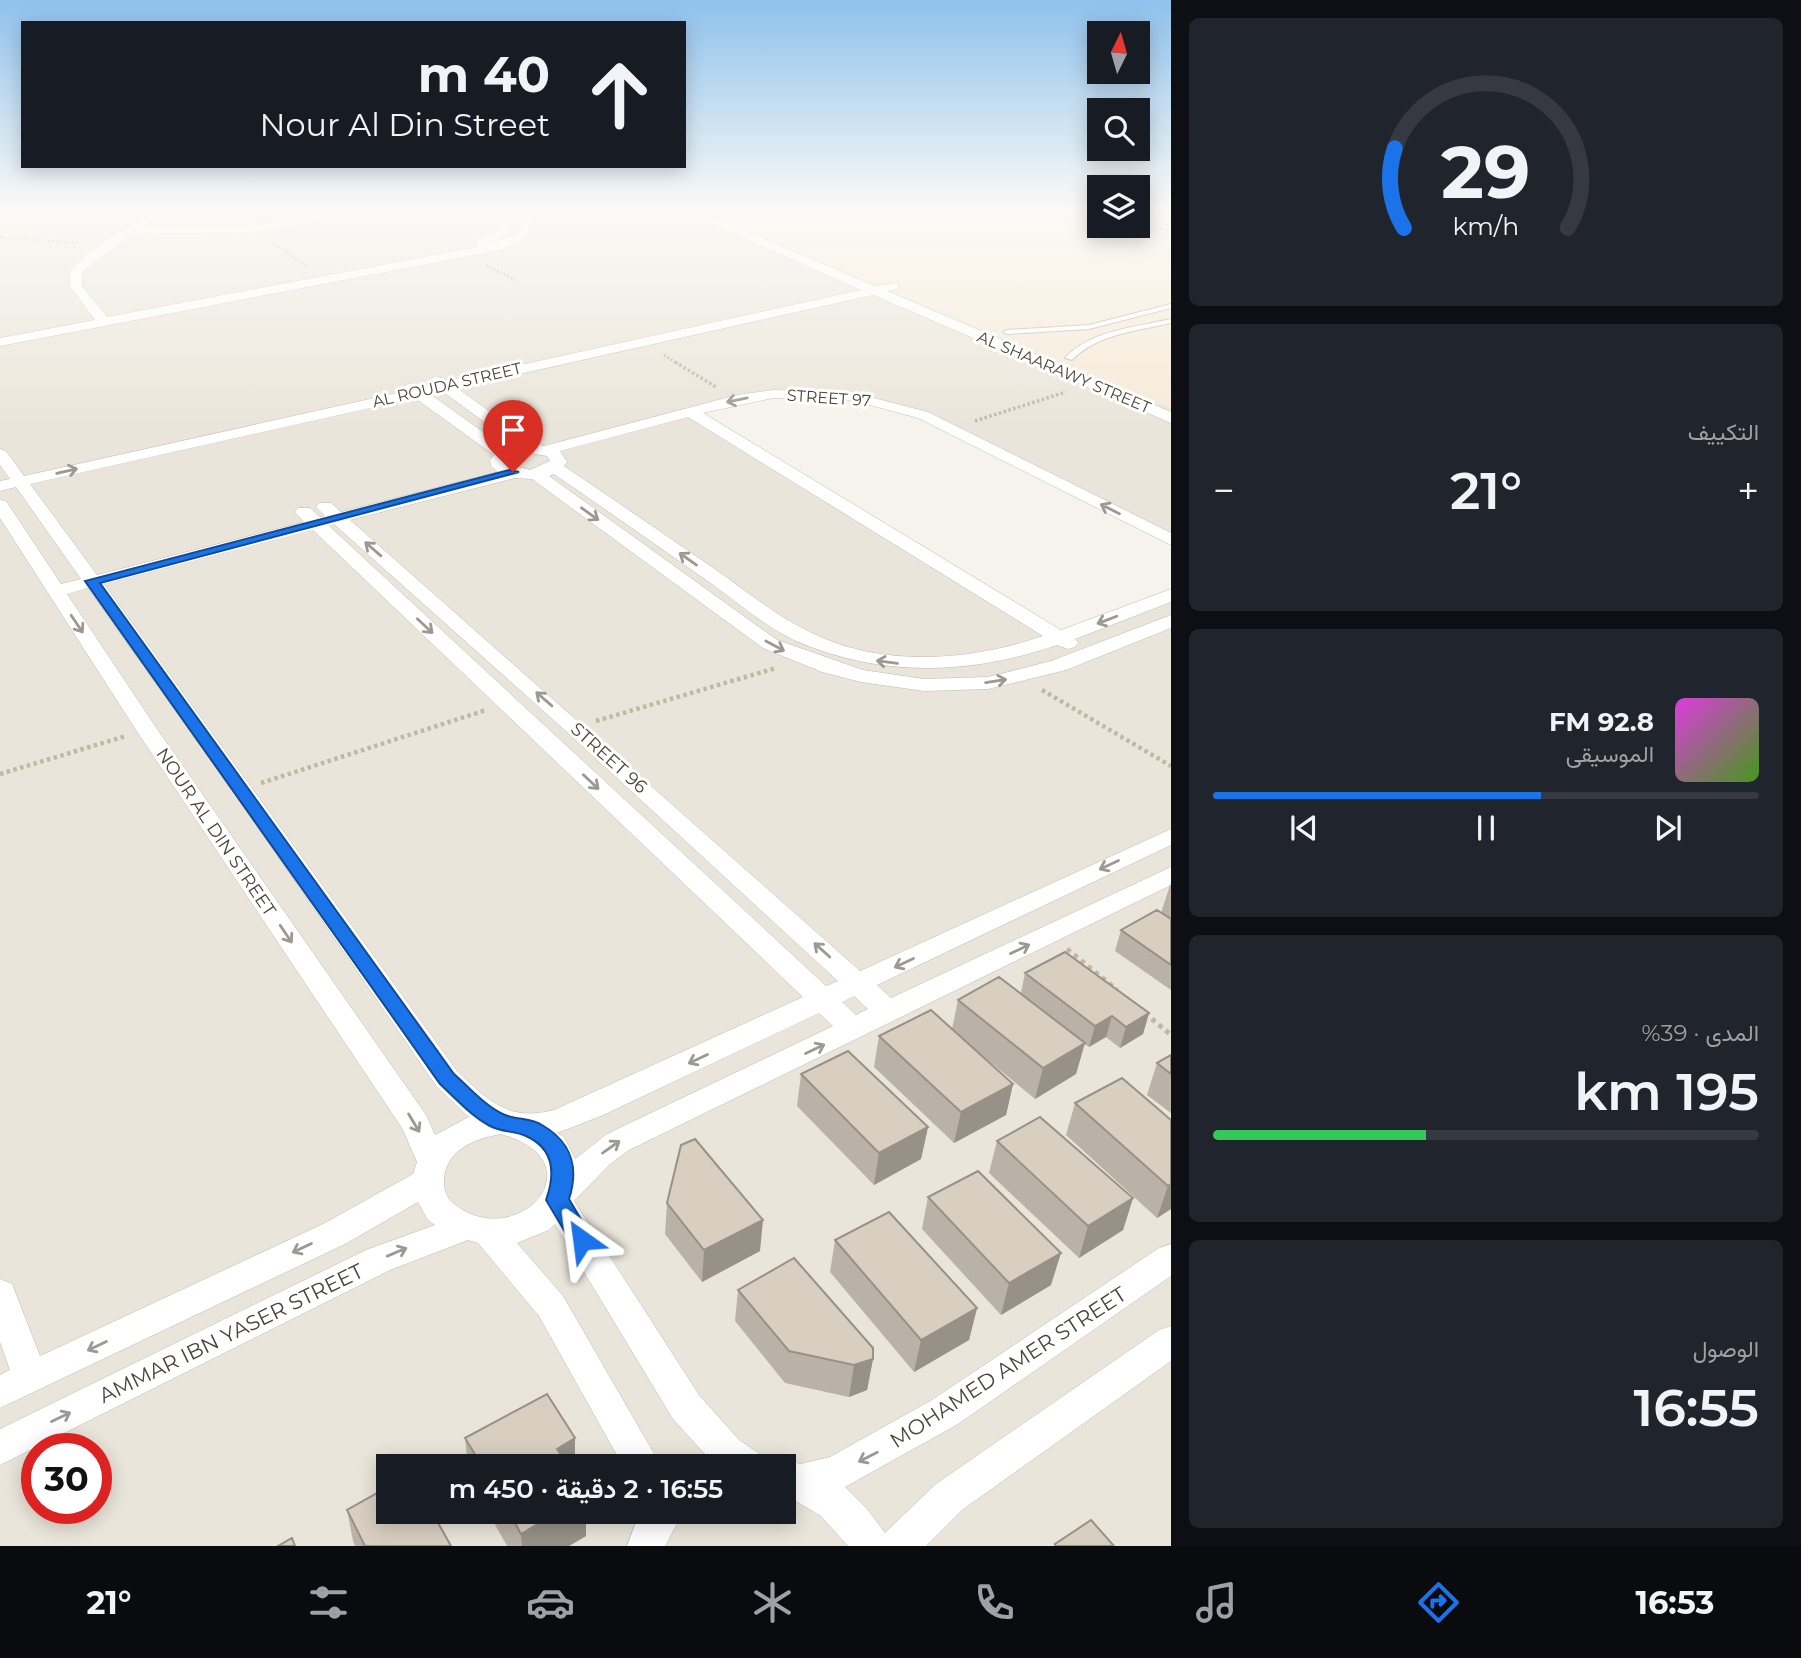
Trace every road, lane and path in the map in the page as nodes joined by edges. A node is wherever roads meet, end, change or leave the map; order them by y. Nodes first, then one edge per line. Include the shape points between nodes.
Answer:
1 (75, 282) edge
2 (284, 282) edge
3 (300, 282) edge
4 (854, 282) edge
5 (870, 282) edge
6 (858, 284) junction
7 (876, 285) junction
8 (894, 286) joint
9 (1171, 306) edge
10 (101, 318) junction
11 (1171, 321) edge
12 (1007, 332) junction
13 (0, 333) edge
14 (0, 342) edge
15 (642, 342) junction
16 (1063, 355) joint
17 (438, 381) junction
18 (1093, 384) junction
19 (411, 387) junction
20 (737, 400) junction
21 (690, 412) junction
22 (1171, 418) edge
23 (707, 422) junction
24 (950, 429) junction
25 (548, 457) junction
26 (505, 463) junction
27 (6, 473) edge
28 (535, 474) junction
29 (0, 505) edge
30 (321, 516) junction
31 (1171, 540) edge
32 (1171, 555) edge
33 (87, 574) junction
34 (50, 584) junction
35 (1171, 595) edge
36 (1171, 621) edge
37 (1059, 638) junction
38 (1085, 654) junction
39 (803, 660) junction
40 (1020, 677) junction
41 (507, 703) junction
42 (575, 727) junction
43 (147, 730) junction
44 (1171, 765) edge
45 (0, 774) edge
46 (243, 789) junction
47 (1171, 836) edge
48 (1171, 875) edge
49 (1050, 935) junction
50 (859, 984) junction
51 (1121, 993) edge
52 (824, 1001) junction
53 (1141, 1010) edge
54 (890, 1013) junction
55 (855, 1030) junction
56 (1171, 1035) edge
57 (510, 1124) junction
58 (429, 1170) junction
59 (559, 1197) junction
60 (477, 1230) junction
61 (1171, 1258) edge
62 (0, 1294) edge
63 (1171, 1341) edge
64 (15, 1385) edge
65 (0, 1448) edge
66 (636, 1454) edge
67 (729, 1454) edge
68 (796, 1478) edge
69 (796, 1480) edge
70 (871, 1546) edge
71 (899, 1546) edge

1 - 10 street
2 - 10 street
3 - 10 street
4 - 6 street
5 - 7 street, AL SHAARAWY STREET
6 - 7 street, AL ROUDA STREET
6 - 17 street, AL ROUDA STREET
7 - 8 street, AL ROUDA STREET
7 - 15 street, AL ROUDA STREET
7 - 18 street, AL SHAARAWY STREET
8 - 12 street, AL SHAARAWY STREET
9 - 12 lane via 1080,329
10 - 13 street
10 - 14 street
11 - 16 lane via 1096,340
12 - 16 street, AL SHAARAWY STREET
15 - 17 street, AL ROUDA STREET
15 - 20 path
17 - 19 street, AL ROUDA STREET
17 - 25 street
18 - 22 street, AL SHAARAWY STREET
18 - 24 path
19 - 26 street
19 - 27 street, AL ROUDA STREET
20 -> 21 street, STREET 97
20 - 24 street, STREET 97 via 812,393 851,396 912,411
21 - 23 street
21 - 25 street, STREET 97
23 - 25 street, STREET 97
23 - 32 street, STREET 97 via 805,405 895,418
23 - 37 street
31 -> 24 street, STREET 97
25 - 26 street
25 - 28 street
37 -> 25 street via 988,660 940,666 889,663 840,653 799,635
26 - 28 street
26 - 30 street
27 - 33 street
28 -> 39 street via 769,644
29 - 34 street, NOUR AL DIN STREET
30 - 33 street
30 -> 41 street, STREET 96
42 -> 30 street, STREET 96
33 - 34 street
33 - 46 street
34 -> 43 street, NOUR AL DIN STREET
35 -> 37 street
36 - 38 street
37 - 38 street
38 - 40 street
39 -> 40 street via 844,673 900,682 968,684
39 - 42 path
40 - 44 path
41 - 46 path
41 -> 52 street, STREET 96
50 -> 42 street, STREET 96
43 - 45 path
43 -> 58 street, NOUR AL DIN STREET via 415,1123
46 - 57 street via 447,1079 472,1104
47 -> 50 street
48 - 49 street
49 - 51 path
54 -> 49 street
50 - 52 street
50 - 54 street, STREET 96
52 - 55 street, STREET 96
52 -> 57 street via 591,1108 550,1123
53 - 56 path
54 - 55 street
59 -> 55 street via 618,1142
57 - 58 street via 485,1123 456,1134
57 - 59 street via 534,1130 557,1151 564,1172
58 - 60 street via 430,1195 438,1209
58 -> 64 street via 334,1234
59 - 60 street via 534,1221 518,1228
59 - 67 street via 685,1407
65 -> 60 street, AMMAR IBN YASER STREET via 378,1260
60 - 66 street via 551,1306
61 -> 68 street, MOHAMED AMER STREET via 945,1412 836,1473
62 - 64 street
63 - 71 street via 949,1497
69 - 70 street via 830,1497 855,1521

